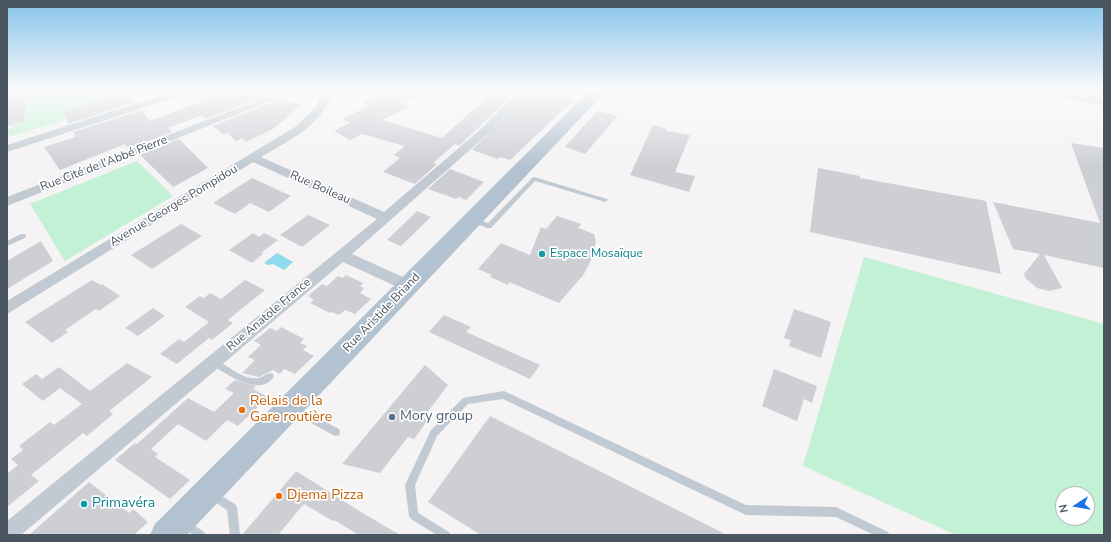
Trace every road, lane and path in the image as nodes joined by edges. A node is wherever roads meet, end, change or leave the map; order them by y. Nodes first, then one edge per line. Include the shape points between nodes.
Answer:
1 (107, 116) edge
2 (226, 116) edge
3 (314, 116) edge
4 (500, 116) edge
5 (574, 116) edge
6 (7, 149) edge
7 (254, 158) junction
8 (605, 200) dead end
9 (7, 202) edge
10 (386, 218) junction
11 (474, 220) junction
12 (23, 236) dead end
13 (7, 244) edge
14 (341, 255) junction
15 (409, 286) junction
16 (7, 308) edge
17 (213, 362) junction
18 (270, 376) dead end
19 (291, 407) junction
20 (336, 432) dead end
21 (209, 493) junction
22 (174, 528) edge
23 (7, 534) edge
24 (201, 535) edge
25 (235, 535) edge
26 (446, 535) edge
27 (884, 535) edge

1 - 6 street
2 - 9 street, Rue Cité de l'Abbé Pierre
3 - 7 street, Avenue Georges Pompidou
4 - 10 street, Rue Anatole France
5 - 11 main road, Rue Aristide Briand
7 - 10 street, Rue Boileau
7 - 16 street, Avenue Georges Pompidou
8 - 11 lane via 534,179 489,226
10 - 14 street, Rue Anatole France
11 - 15 main road, Rue Aristide Briand
12 - 13 lane
14 - 15 street
14 - 17 street, Rue Anatole France
15 - 19 main road, Rue Aristide Briand
17 - 18 lane via 251,383 266,380
17 - 23 street, Rue Anatole France
19 - 20 lane
19 - 21 main road, Rue Aristide Briand
21 - 22 main road, Rue Aristide Briand
21 - 25 lane via 232,507
22 - 24 lane
26 - 27 lane via 414,516 410,485 434,433 466,401 504,395 746,510 836,512

